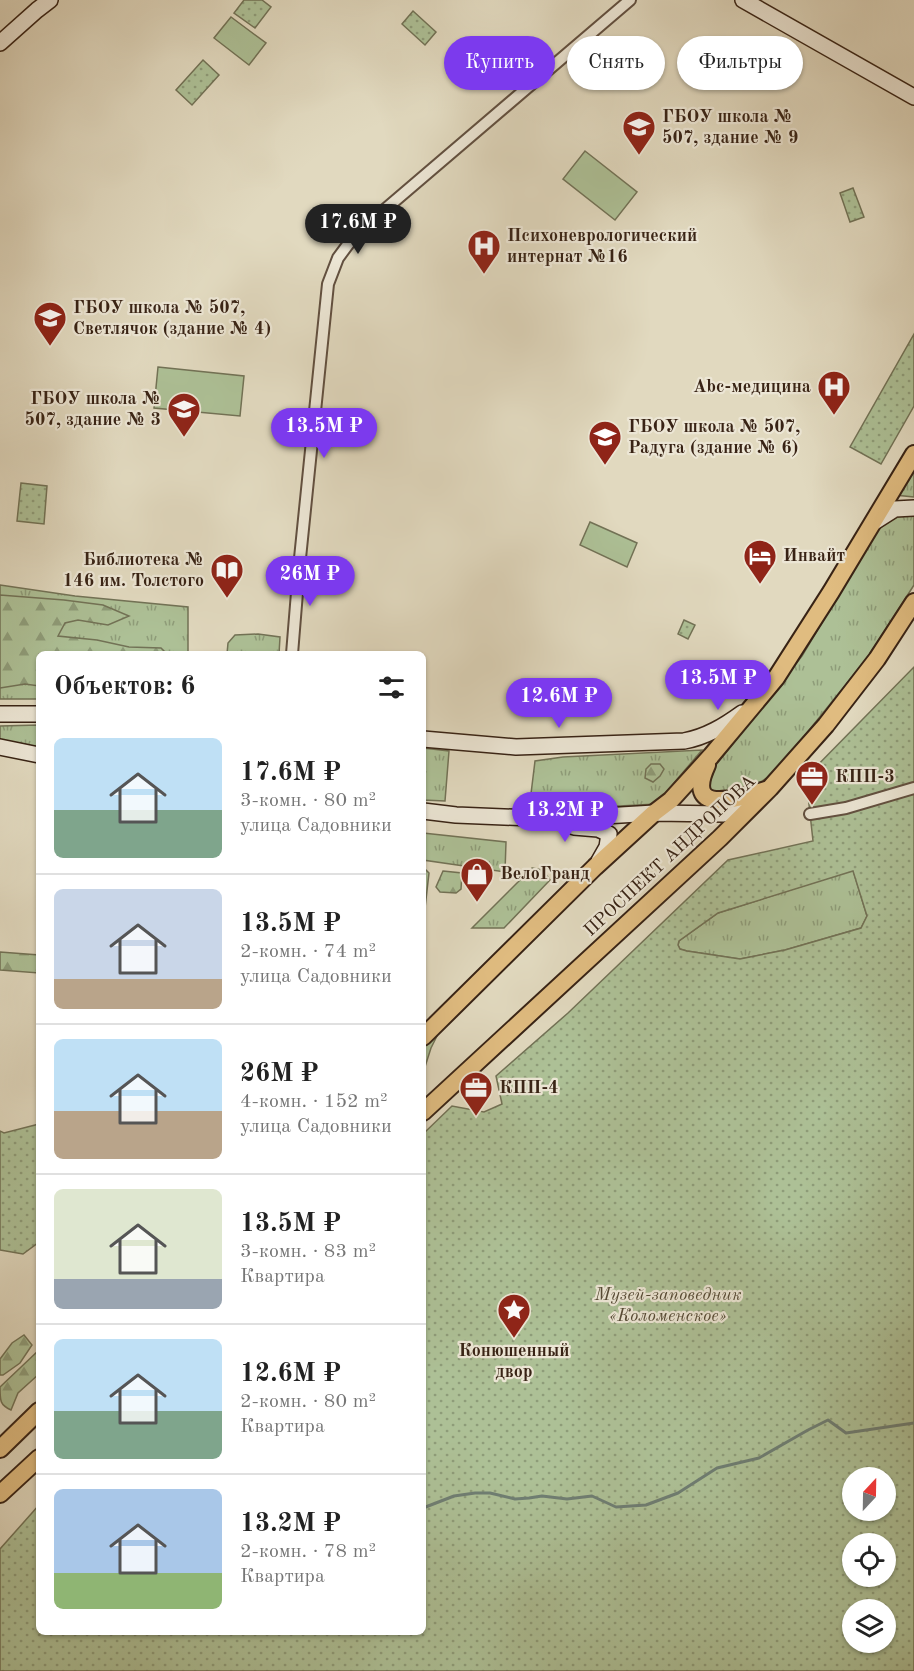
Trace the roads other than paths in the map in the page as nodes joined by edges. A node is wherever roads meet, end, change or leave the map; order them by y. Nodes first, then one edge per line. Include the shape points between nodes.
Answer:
1 (50, 0) edge
2 (630, 0) edge
3 (743, 0) edge
4 (0, 43) edge
5 (914, 97) edge
6 (914, 454) edge
7 (914, 508) edge
8 (871, 524) junction
9 (914, 602) edge
10 (292, 651) edge
11 (752, 707) junction
12 (0, 714) edge
13 (36, 714) edge
14 (426, 739) edge
15 (0, 747) edge
16 (36, 754) edge
17 (711, 756) junction
18 (770, 788) junction
19 (914, 788) edge
20 (751, 807) junction
21 (426, 811) edge
22 (654, 813) junction
23 (810, 814) dead end
24 (537, 819) junction
25 (595, 867) junction
26 (426, 1034) edge
27 (426, 1109) edge
28 (36, 1414) edge
29 (0, 1449) edge
30 (36, 1461) edge
31 (0, 1494) edge

1 - 4 main road
2 - 10 street via 356,235 338,258 328,284
3 - 5 main road
6 - 8 main road
7 - 8 main road via 895,509
8 - 11 main road via 798,645
9 - 18 main road, ПРОСПЕКТ АНДРОПОВА via 877,659 826,725
11 - 14 main road via 722,728 684,741 516,747
11 - 17 main road
12 - 13 main road
15 - 16 main road
17 - 18 main road via 701,781 702,791 710,799 734,799
17 - 22 main road
18 - 20 main road, ПРОСПЕКТ АНДРОПОВА
19 - 23 street
20 - 22 main road via 723,814
20 - 27 main road, ПРОСПЕКТ АНДРОПОВА
21 - 24 main road
22 - 24 main road
22 - 25 main road
24 - 25 main road via 545,825 598,829 609,834
25 - 26 main road
28 - 29 main road
30 - 31 main road

